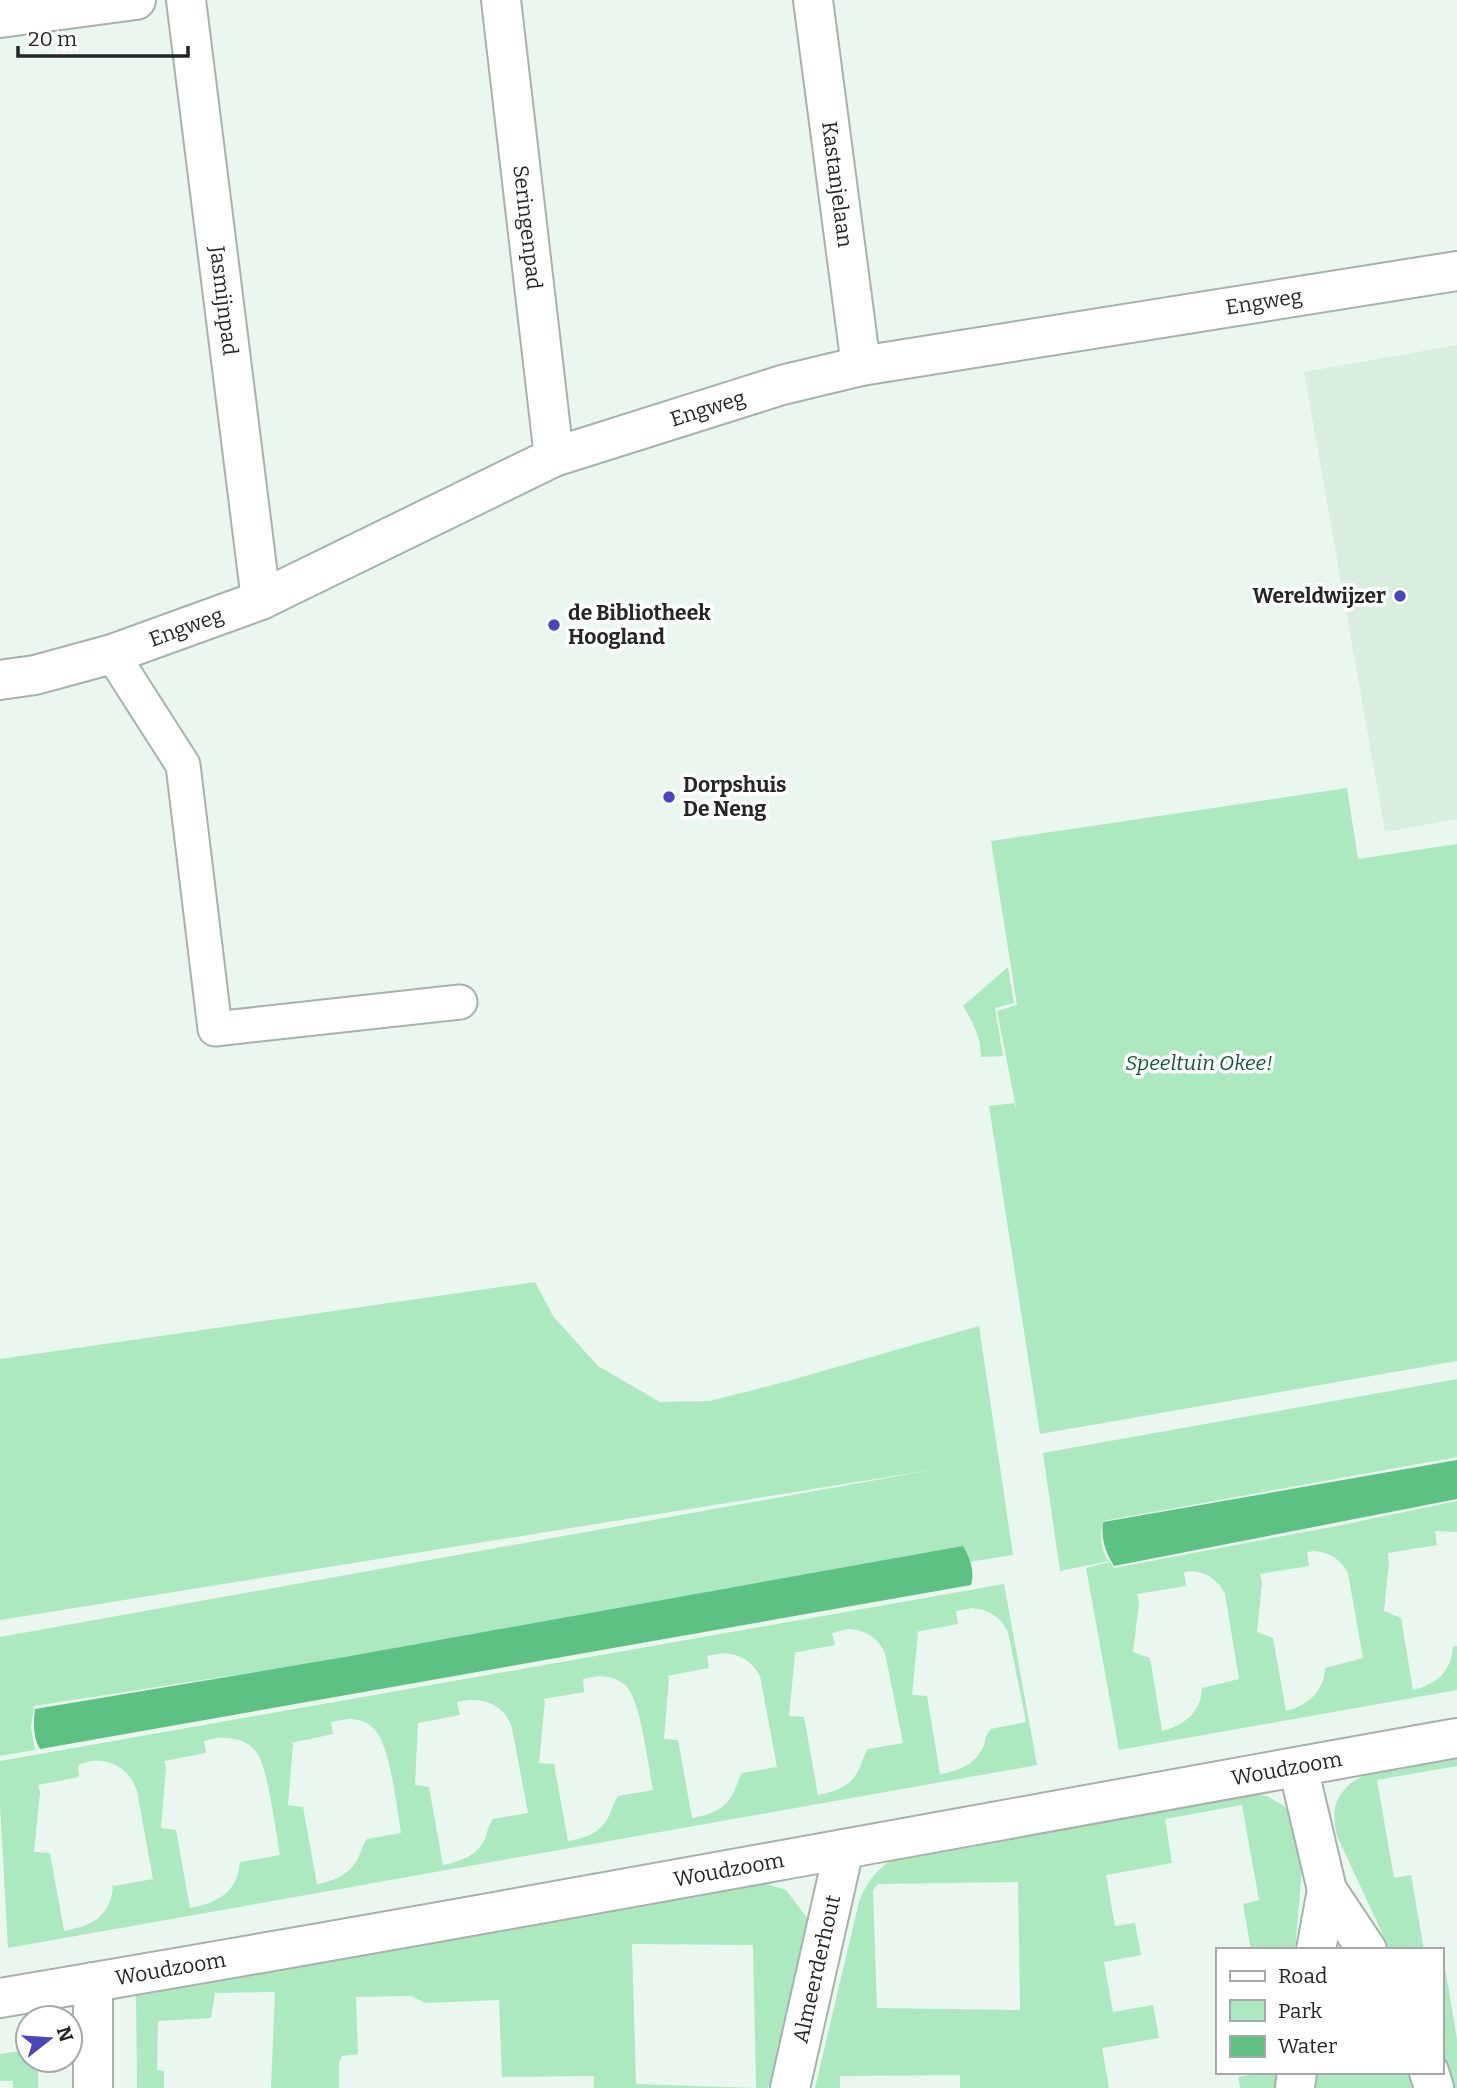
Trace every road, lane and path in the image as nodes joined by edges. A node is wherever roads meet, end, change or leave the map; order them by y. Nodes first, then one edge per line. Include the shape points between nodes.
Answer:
1 (136, 0) edge
2 (186, 0) edge
3 (501, 0) edge
4 (813, 0) edge
5 (0, 18) edge
6 (1457, 271) edge
7 (861, 366) junction
8 (554, 457) junction
9 (261, 600) junction
10 (112, 654) junction
11 (0, 680) edge
12 (460, 1002) dead end
13 (1457, 1738) edge
14 (1298, 1767) junction
15 (844, 1849) junction
16 (1327, 1890) junction
17 (1316, 1948) edge
18 (1366, 1948) edge
19 (93, 1982) junction
20 (0, 1997) edge
21 (93, 2088) edge
22 (790, 2088) edge

1 - 5 street
2 - 9 street, Jasmijnpad
3 - 8 street, Seringenpad
4 - 7 street, Kastanjelaan
6 - 7 street, Engweg
7 - 8 street, Engweg via 782,385
8 - 9 street, Engweg
9 - 10 street, Engweg
10 - 11 street, Engweg
10 - 12 lane via 183,765 215,1029
13 - 14 street, Woudzoom
14 - 15 street, Woudzoom
14 - 16 street
15 - 19 street, Woudzoom
15 - 22 street, Almeerderhout
16 - 17 street
16 - 18 street
19 - 20 street, Woudzoom
19 - 21 street

